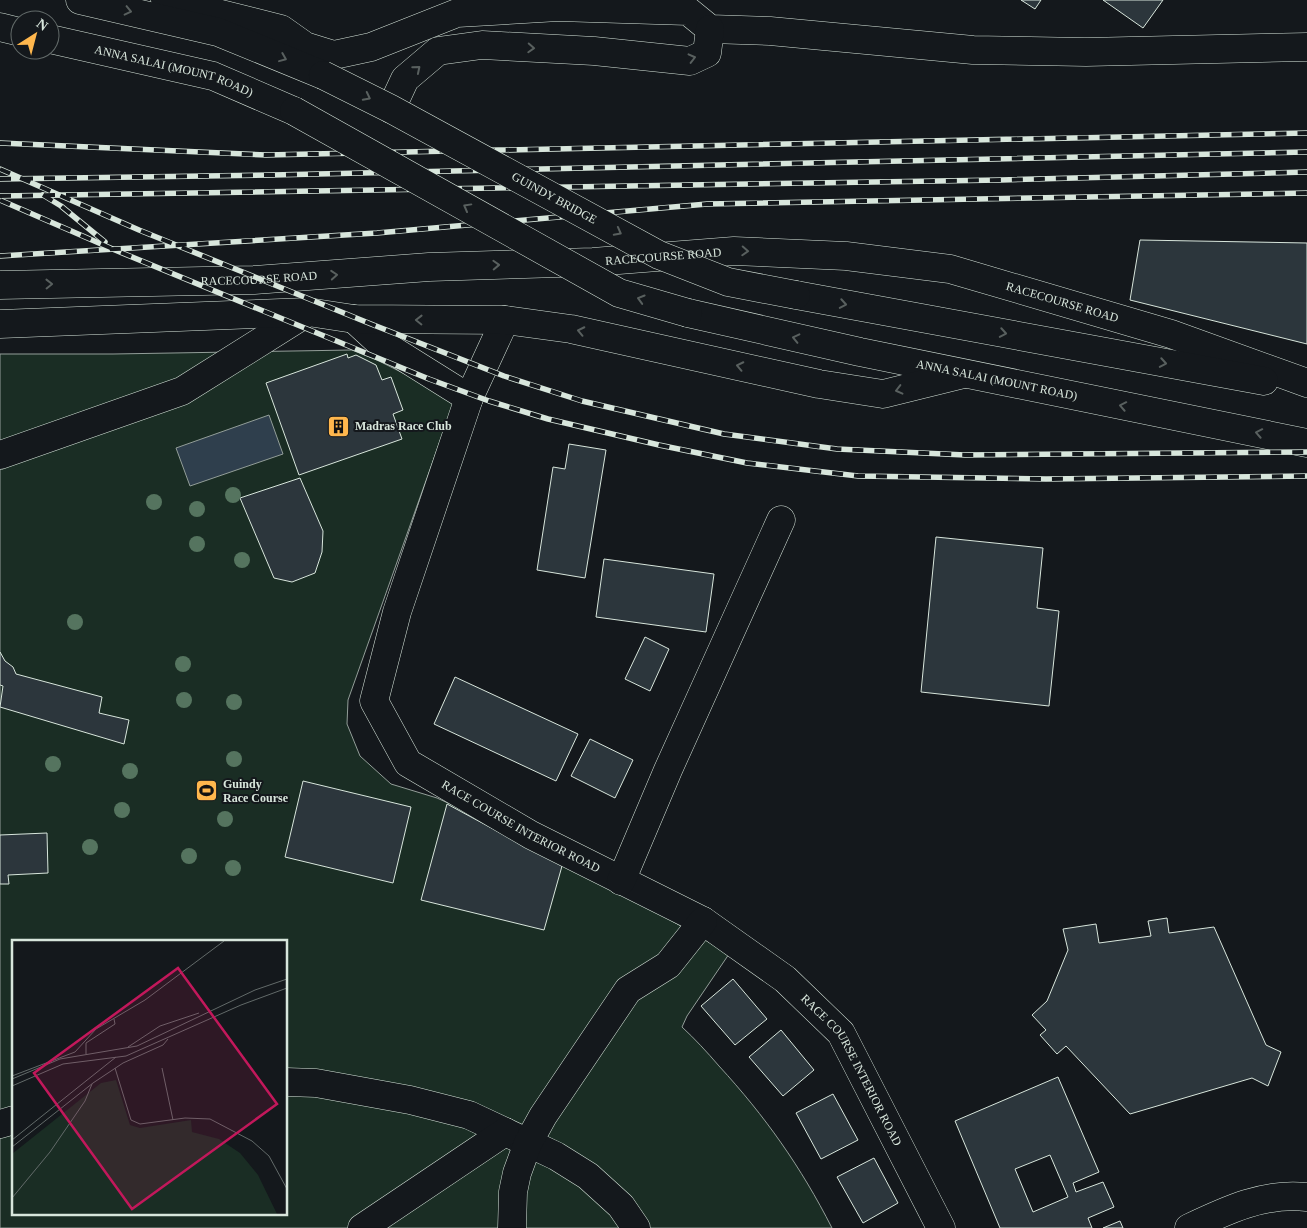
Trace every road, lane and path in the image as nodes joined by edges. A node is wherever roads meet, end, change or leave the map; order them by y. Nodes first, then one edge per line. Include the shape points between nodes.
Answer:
1 (80, 0) edge
2 (165, 0) edge
3 (462, 6) edge
4 (690, 6) edge
5 (710, 29) junction
6 (60, 41) edge
7 (1307, 46) edge
8 (391, 109) junction
9 (0, 285) edge
10 (308, 312) junction
11 (354, 319) junction
12 (505, 320) junction
13 (0, 324) edge
14 (964, 374) junction
15 (1307, 383) edge
16 (1307, 389) edge
17 (469, 398) junction
18 (1307, 443) edge
19 (0, 455) edge
20 (781, 520) dead end
21 (621, 881) junction
22 (703, 921) junction
23 (288, 1082) edge
24 (516, 1138) junction
25 (1307, 1197) edge
26 (362, 1228) edge
27 (512, 1228) edge
28 (636, 1228) edge
29 (941, 1228) edge
30 (1189, 1228) edge

1 -> 8 main road, GUINDY BRIDGE, bridge via 218,32 323,75
2 - 3 main road via 281,29 305,46 334,56 371,47
3 - 4 main road
4 - 5 main road
5 - 7 main road via 770,31 973,50 1086,52
8 -> 5 main road via 405,79 438,52 482,45 594,50 690,61 707,53
14 -> 6 main road, ANNA SALAI (MOUNT ROAD), bridge via 688,313 619,293 294,111 213,76
8 -> 16 main road, GUINDY BRIDGE, bridge via 659,254 728,282
9 -> 15 main road, RACECOURSE ROAD via 254,280 734,251 846,256 950,270 1171,334
10 - 11 main road
10 - 13 main road
10 - 19 main road via 182,391
12 -> 11 main road
11 - 17 main road via 378,341
14 -> 12 main road via 883,394 819,384 571,329
12 - 17 main road, RACE COURSE INTERIOR ROAD
18 -> 14 main road, ANNA SALAI (MOUNT ROAD)
17 - 21 main road, RACE COURSE INTERIOR ROAD via 397,612 374,701 408,763 531,835
20 - 21 main road
21 - 22 main road, RACE COURSE INTERIOR ROAD
22 - 24 main road via 668,965 628,990 543,1116
22 - 29 main road, RACE COURSE INTERIOR ROAD via 785,979 841,1033
23 - 24 main road via 316,1082 410,1100 469,1115
24 - 26 main road
24 - 27 main road via 517,1173
24 - 28 main road via 556,1156 588,1176 621,1206
25 - 30 main road via 1289,1195 1237,1206

